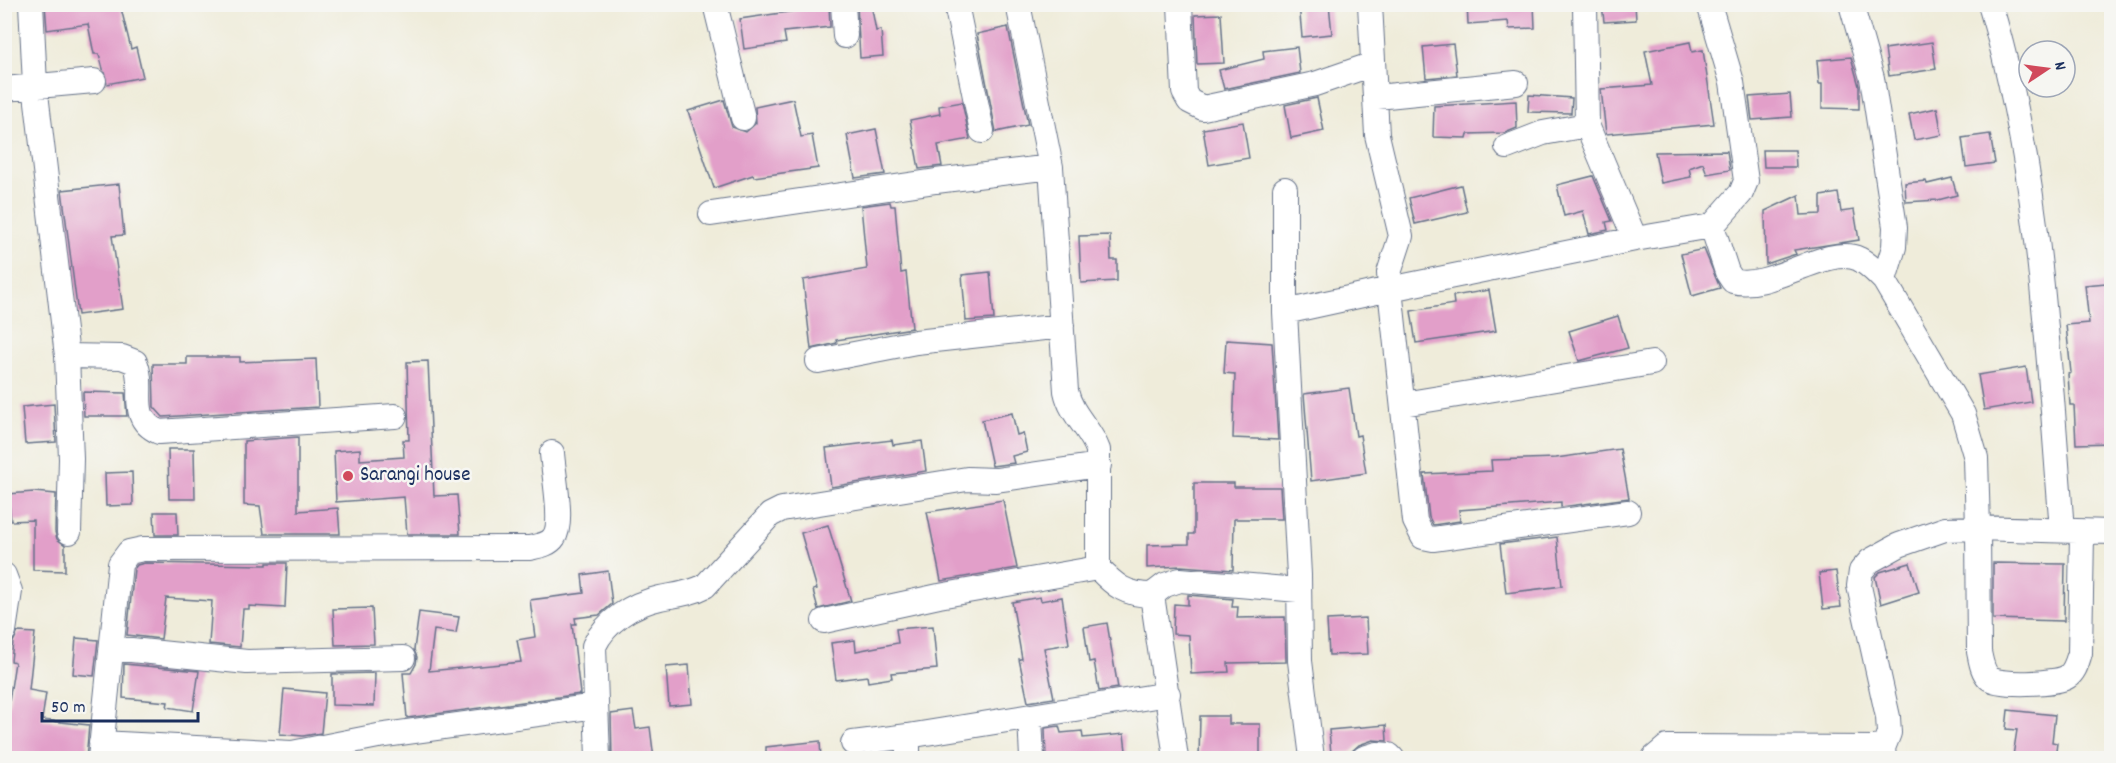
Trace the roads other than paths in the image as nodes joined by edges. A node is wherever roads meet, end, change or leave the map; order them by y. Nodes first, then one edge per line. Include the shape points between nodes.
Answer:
1 (31, 4) edge
2 (715, 4) edge
3 (843, 4) edge
4 (956, 4) edge
5 (1018, 4) edge
6 (1180, 4) edge
7 (1370, 4) edge
8 (1585, 4) edge
9 (1709, 4) edge
10 (1851, 4) edge
11 (1990, 4) edge
12 (845, 36) dead end
13 (1374, 64) junction
14 (94, 81) dead end
15 (1516, 83) dead end
16 (35, 85) junction
17 (4, 88) edge
18 (1377, 97) junction
19 (742, 118) dead end
20 (1587, 125) junction
21 (982, 130) dead end
22 (1507, 147) dead end
23 (1051, 167) junction
24 (1285, 189) dead end
25 (711, 214) dead end
26 (1712, 226) junction
27 (1635, 239) junction
28 (1884, 280) junction
29 (1390, 289) junction
30 (1285, 312) junction
31 (1062, 326) junction
32 (68, 356) junction
33 (818, 361) dead end
34 (1652, 363) dead end
35 (1403, 404) junction
36 (395, 416) dead end
37 (552, 453) dead end
38 (1099, 465) junction
39 (1628, 512) dead end
40 (1978, 528) junction
41 (69, 532) dead end
42 (2072, 532) junction
43 (2112, 532) edge
44 (1098, 568) junction
45 (4, 575) edge
46 (1298, 590) junction
47 (1152, 595) junction
48 (824, 621) dead end
49 (4, 631) edge
50 (112, 648) junction
51 (404, 658) dead end
52 (1168, 694) junction
53 (597, 706) junction
54 (1030, 717) junction
55 (853, 743) dead end
56 (908, 747) edge
57 (101, 751) edge
58 (1883, 753) edge
59 (598, 759) edge
60 (1032, 759) edge
61 (1176, 759) edge
62 (1312, 759) edge
63 (1364, 759) edge
64 (1392, 759) edge
65 (1654, 759) edge

1 - 16 street
2 - 19 street
3 - 12 street
4 - 21 street
5 - 23 street
6 - 13 street via 1184,92 1189,101 1203,108 1315,84
7 - 13 street
8 - 20 street
9 - 26 street via 1732,82 1746,181 1741,193
10 - 28 street via 1872,78 1895,227 1894,247
11 - 42 street via 2019,115
13 - 18 street
14 - 16 street
15 - 18 street
16 - 17 street
16 - 32 street
18 - 29 street via 1379,145 1401,236 1389,273
20 - 22 street via 1543,133
20 - 27 street
23 - 25 street
23 - 31 street
24 - 30 street
26 - 27 street
26 - 28 street via 1733,281 1752,283 1836,257 1856,258
27 - 29 street
28 - 40 street via 1963,414 1976,458
29 - 30 street
29 - 35 street
30 - 46 street
31 - 33 street via 916,342
31 - 38 street via 1069,406 1092,435
32 - 36 street via 122,357 135,362 140,374 139,413 147,426 159,432
32 - 41 street
34 - 35 street
35 - 39 street via 1415,521 1424,537 1433,539
37 - 50 street via 559,525 554,538 544,545 129,552 120,564
38 - 44 street
38 - 53 street via 996,480 967,479 782,509 770,515 705,586 646,601 608,622 594,646
40 - 42 street
40 - 42 street via 1979,652 1988,677 1997,683 2055,681 2068,677 2075,669 2080,653
40 - 58 street via 1945,529 1920,537 1870,561 1861,571 1859,586 1888,717 1889,733
42 - 43 street
44 - 47 street via 1125,592
44 - 48 street
45 - 49 street via 10,591
46 - 47 street via 1180,580
46 - 62 street via 1300,662
47 - 52 street
50 - 51 street via 247,662
50 - 57 street
52 - 54 street
52 - 61 street
53 - 57 street via 378,736 292,753
53 - 59 street
54 - 56 street
54 - 60 street
55 - 56 street
58 - 65 street via 1667,747
63 - 64 street via 1377,754

